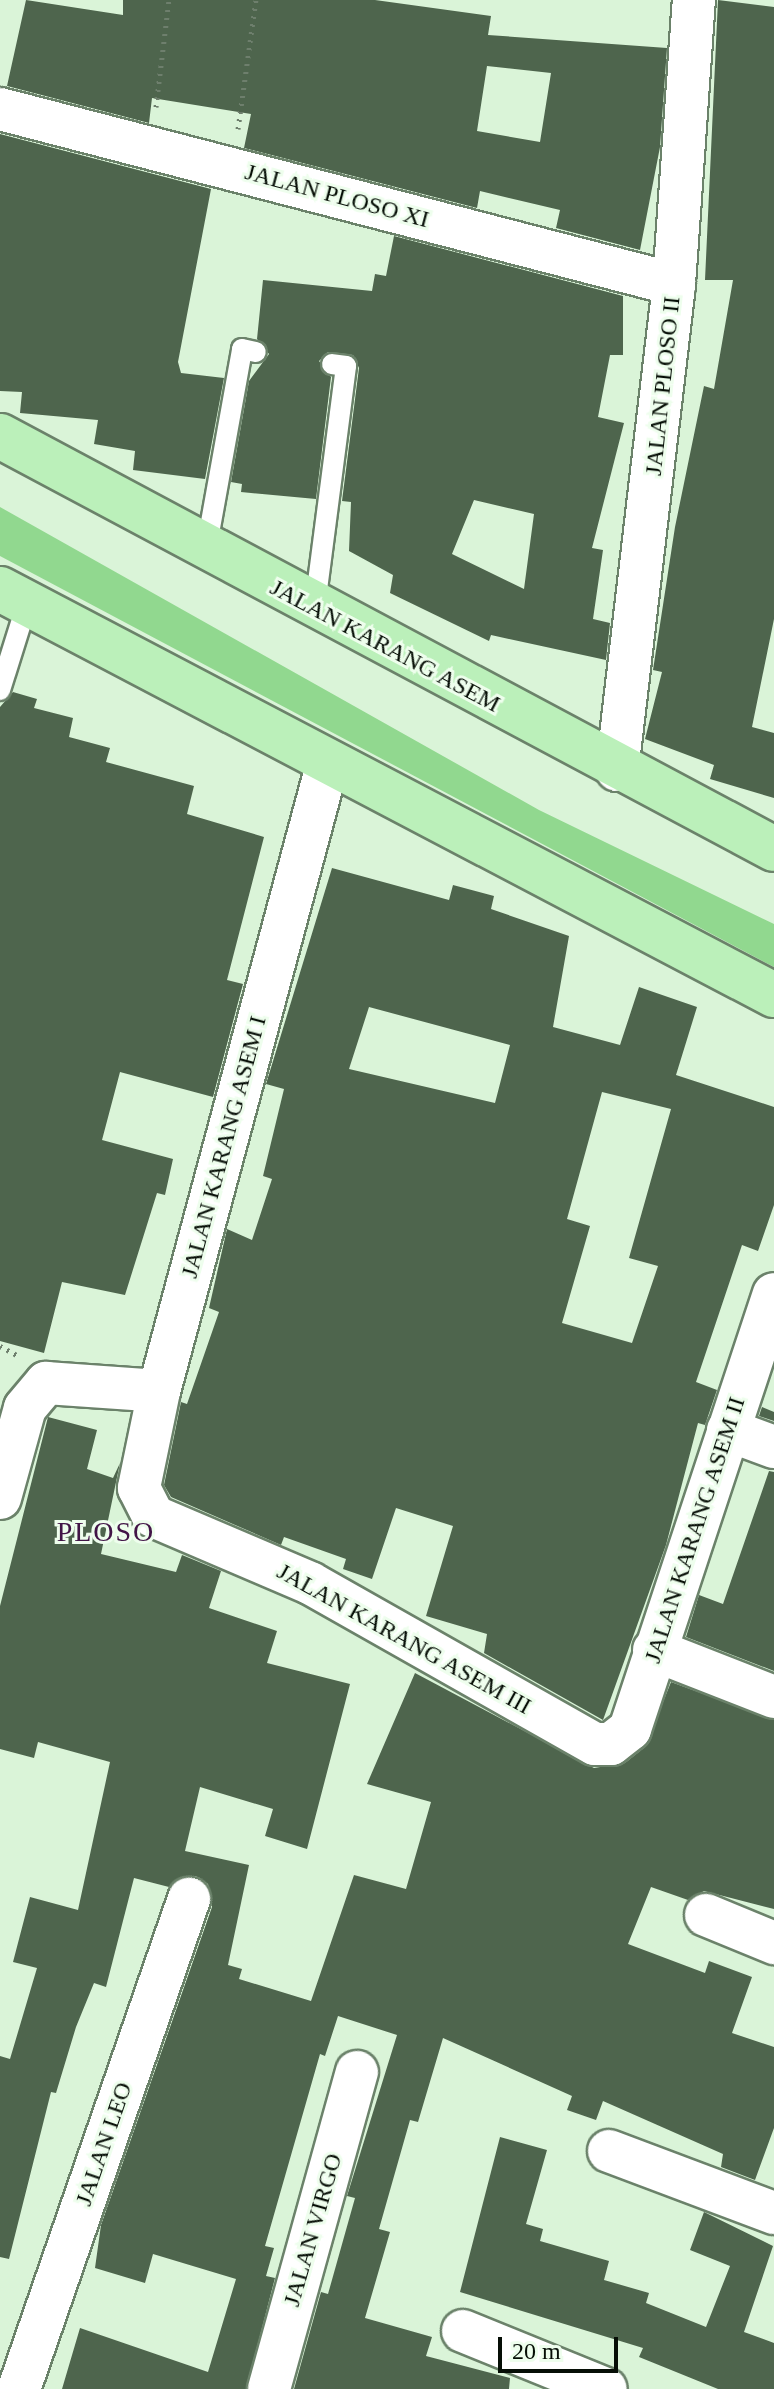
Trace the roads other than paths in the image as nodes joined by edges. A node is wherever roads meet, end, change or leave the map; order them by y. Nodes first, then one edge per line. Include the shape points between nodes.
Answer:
1 (694, 0) edge
2 (0, 109) edge
3 (674, 284) junction
4 (256, 352) dead end
5 (332, 364) dead end
6 (0, 436) edge
7 (206, 550) junction
8 (14, 596) edge
9 (315, 608) junction
10 (0, 690) edge
11 (328, 762) junction
12 (617, 770) junction
13 (774, 849) edge
14 (774, 995) edge
15 (774, 1294) edge
16 (159, 1391) junction
17 (728, 1430) junction
18 (774, 1447) edge
19 (0, 1498) edge
20 (654, 1650) junction
21 (774, 1697) edge
22 (595, 1744) joint
23 (189, 1899) dead end
24 (706, 1915) dead end
25 (774, 1943) edge
26 (357, 2072) dead end
27 (609, 2151) dead end
28 (774, 2213) edge
29 (463, 2331) dead end
30 (19, 2389) edge
31 (269, 2389) edge
32 (606, 2389) edge

1 - 3 street, JALAN PLOSO II
2 - 3 street, JALAN PLOSO XI
3 - 12 street, JALAN PLOSO II
4 - 7 lane via 242,349
5 - 9 lane via 346,366
6 - 7 main road, JALAN KARANG ASEM
7 - 9 main road, JALAN KARANG ASEM
8 - 10 lane
8 - 11 main road
9 - 12 main road, JALAN KARANG ASEM
11 - 14 main road
11 - 16 street, JALAN KARANG ASEM I
12 - 13 main road, JALAN KARANG ASEM
15 - 17 street, JALAN KARANG ASEM II
16 - 19 street via 46,1383 25,1408
16 - 22 street, JALAN KARANG ASEM III via 139,1488 153,1516 310,1583
17 - 18 street
17 - 20 street, JALAN KARANG ASEM II
20 - 21 street
20 - 22 street, JALAN KARANG ASEM II via 630,1729 611,1744
23 - 30 street, JALAN LEO
24 - 25 street
26 - 31 street, JALAN VIRGO
27 - 28 street
29 - 32 street

